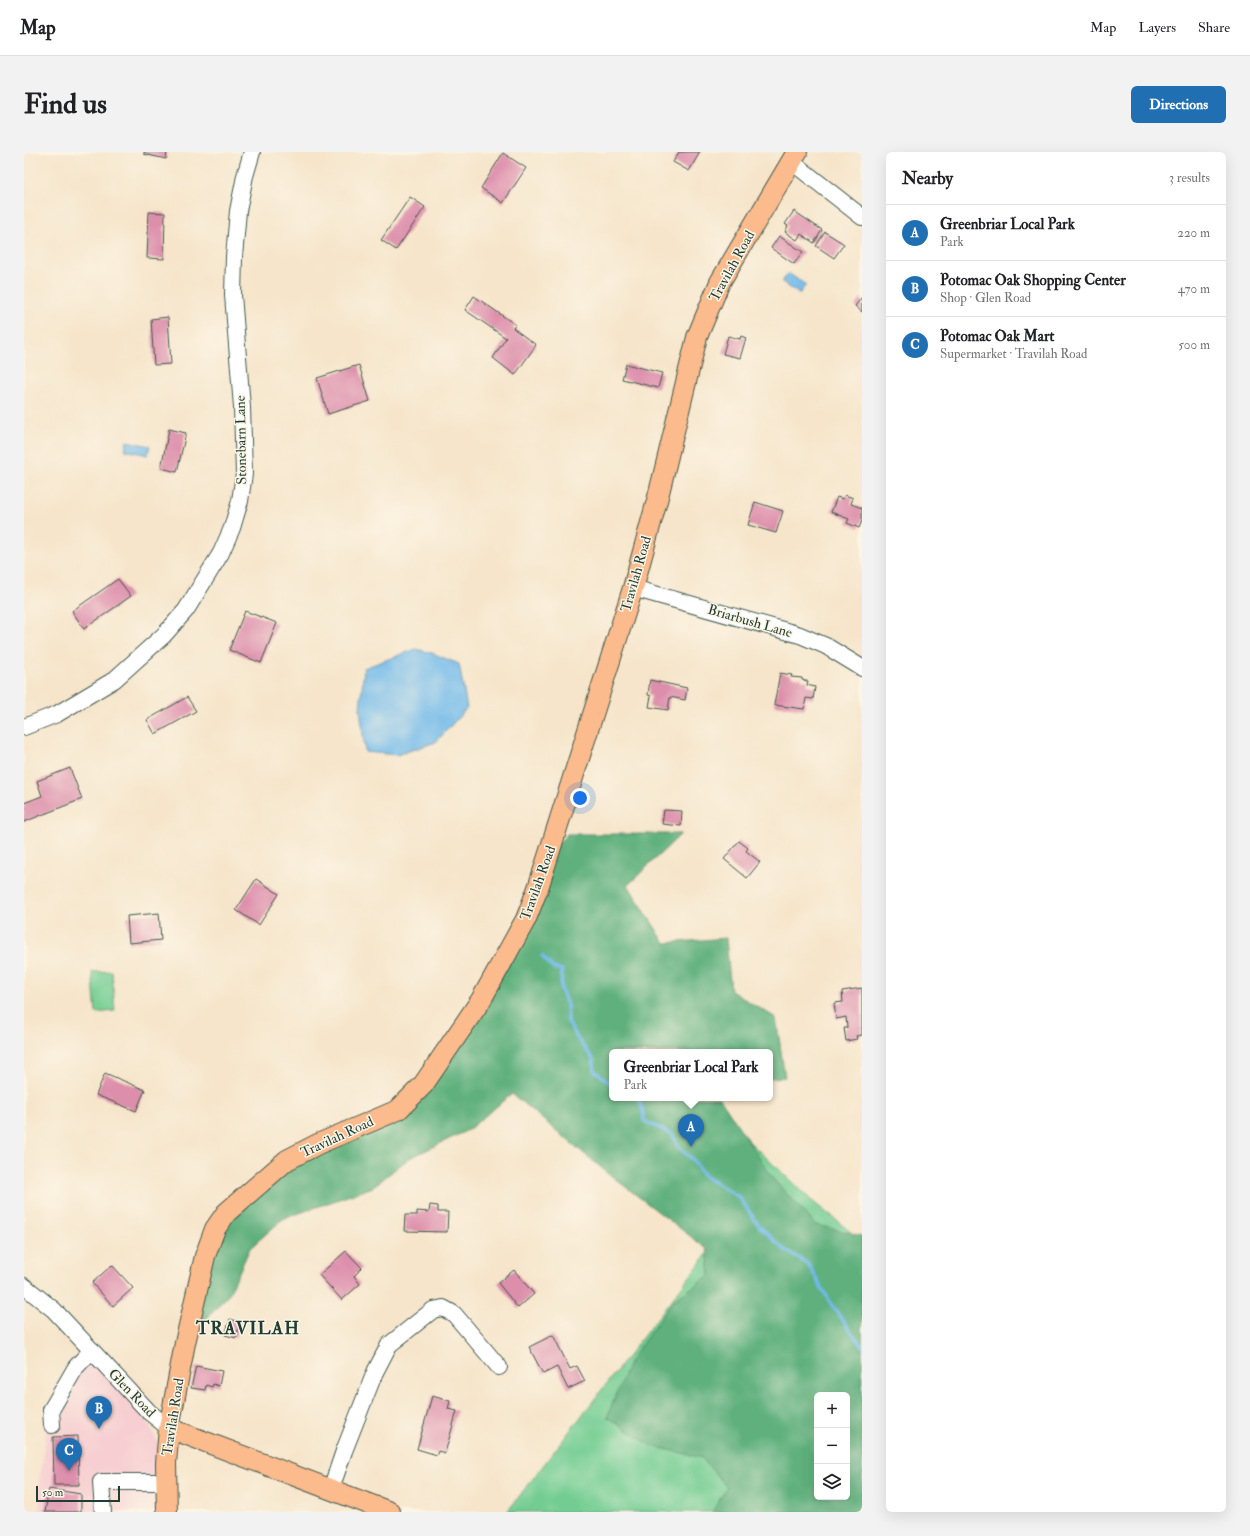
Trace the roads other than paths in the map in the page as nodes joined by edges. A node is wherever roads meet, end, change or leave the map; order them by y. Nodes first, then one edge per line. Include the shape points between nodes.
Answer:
1 (252, 152) edge
2 (794, 157) edge
3 (862, 217) edge
4 (632, 588) junction
5 (862, 668) edge
6 (24, 727) edge
7 (24, 1286) edge
8 (92, 1350) junction
9 (498, 1367) dead end
10 (52, 1425) dead end
11 (169, 1428) junction
12 (166, 1482) junction
13 (331, 1489) junction
14 (103, 1512) edge
15 (167, 1512) edge
16 (390, 1512) edge

1 - 6 street, Stonebarn Lane via 238,211 234,257 233,295 242,407 244,474 232,528 186,610 164,635 114,680 57,714
2 - 3 street
2 - 4 main road, Travilah Road via 720,282 697,337 658,497
4 - 5 street, Briarbush Lane via 800,635 826,646
4 - 11 main road, Travilah Road via 526,919 481,1000 423,1085 398,1110 287,1160 226,1212 215,1229 205,1256
7 - 8 street, Glen Road via 54,1310
8 - 10 street via 76,1367 51,1410
8 - 11 street, Glen Road via 149,1412
9 - 13 street via 454,1314 443,1308 433,1310 389,1345 375,1372
11 - 12 main road, Travilah Road
11 - 13 main road, Glen Road
12 - 14 street via 101,1482
12 - 15 main road, Travilah Road
13 - 16 main road, Glen Road

